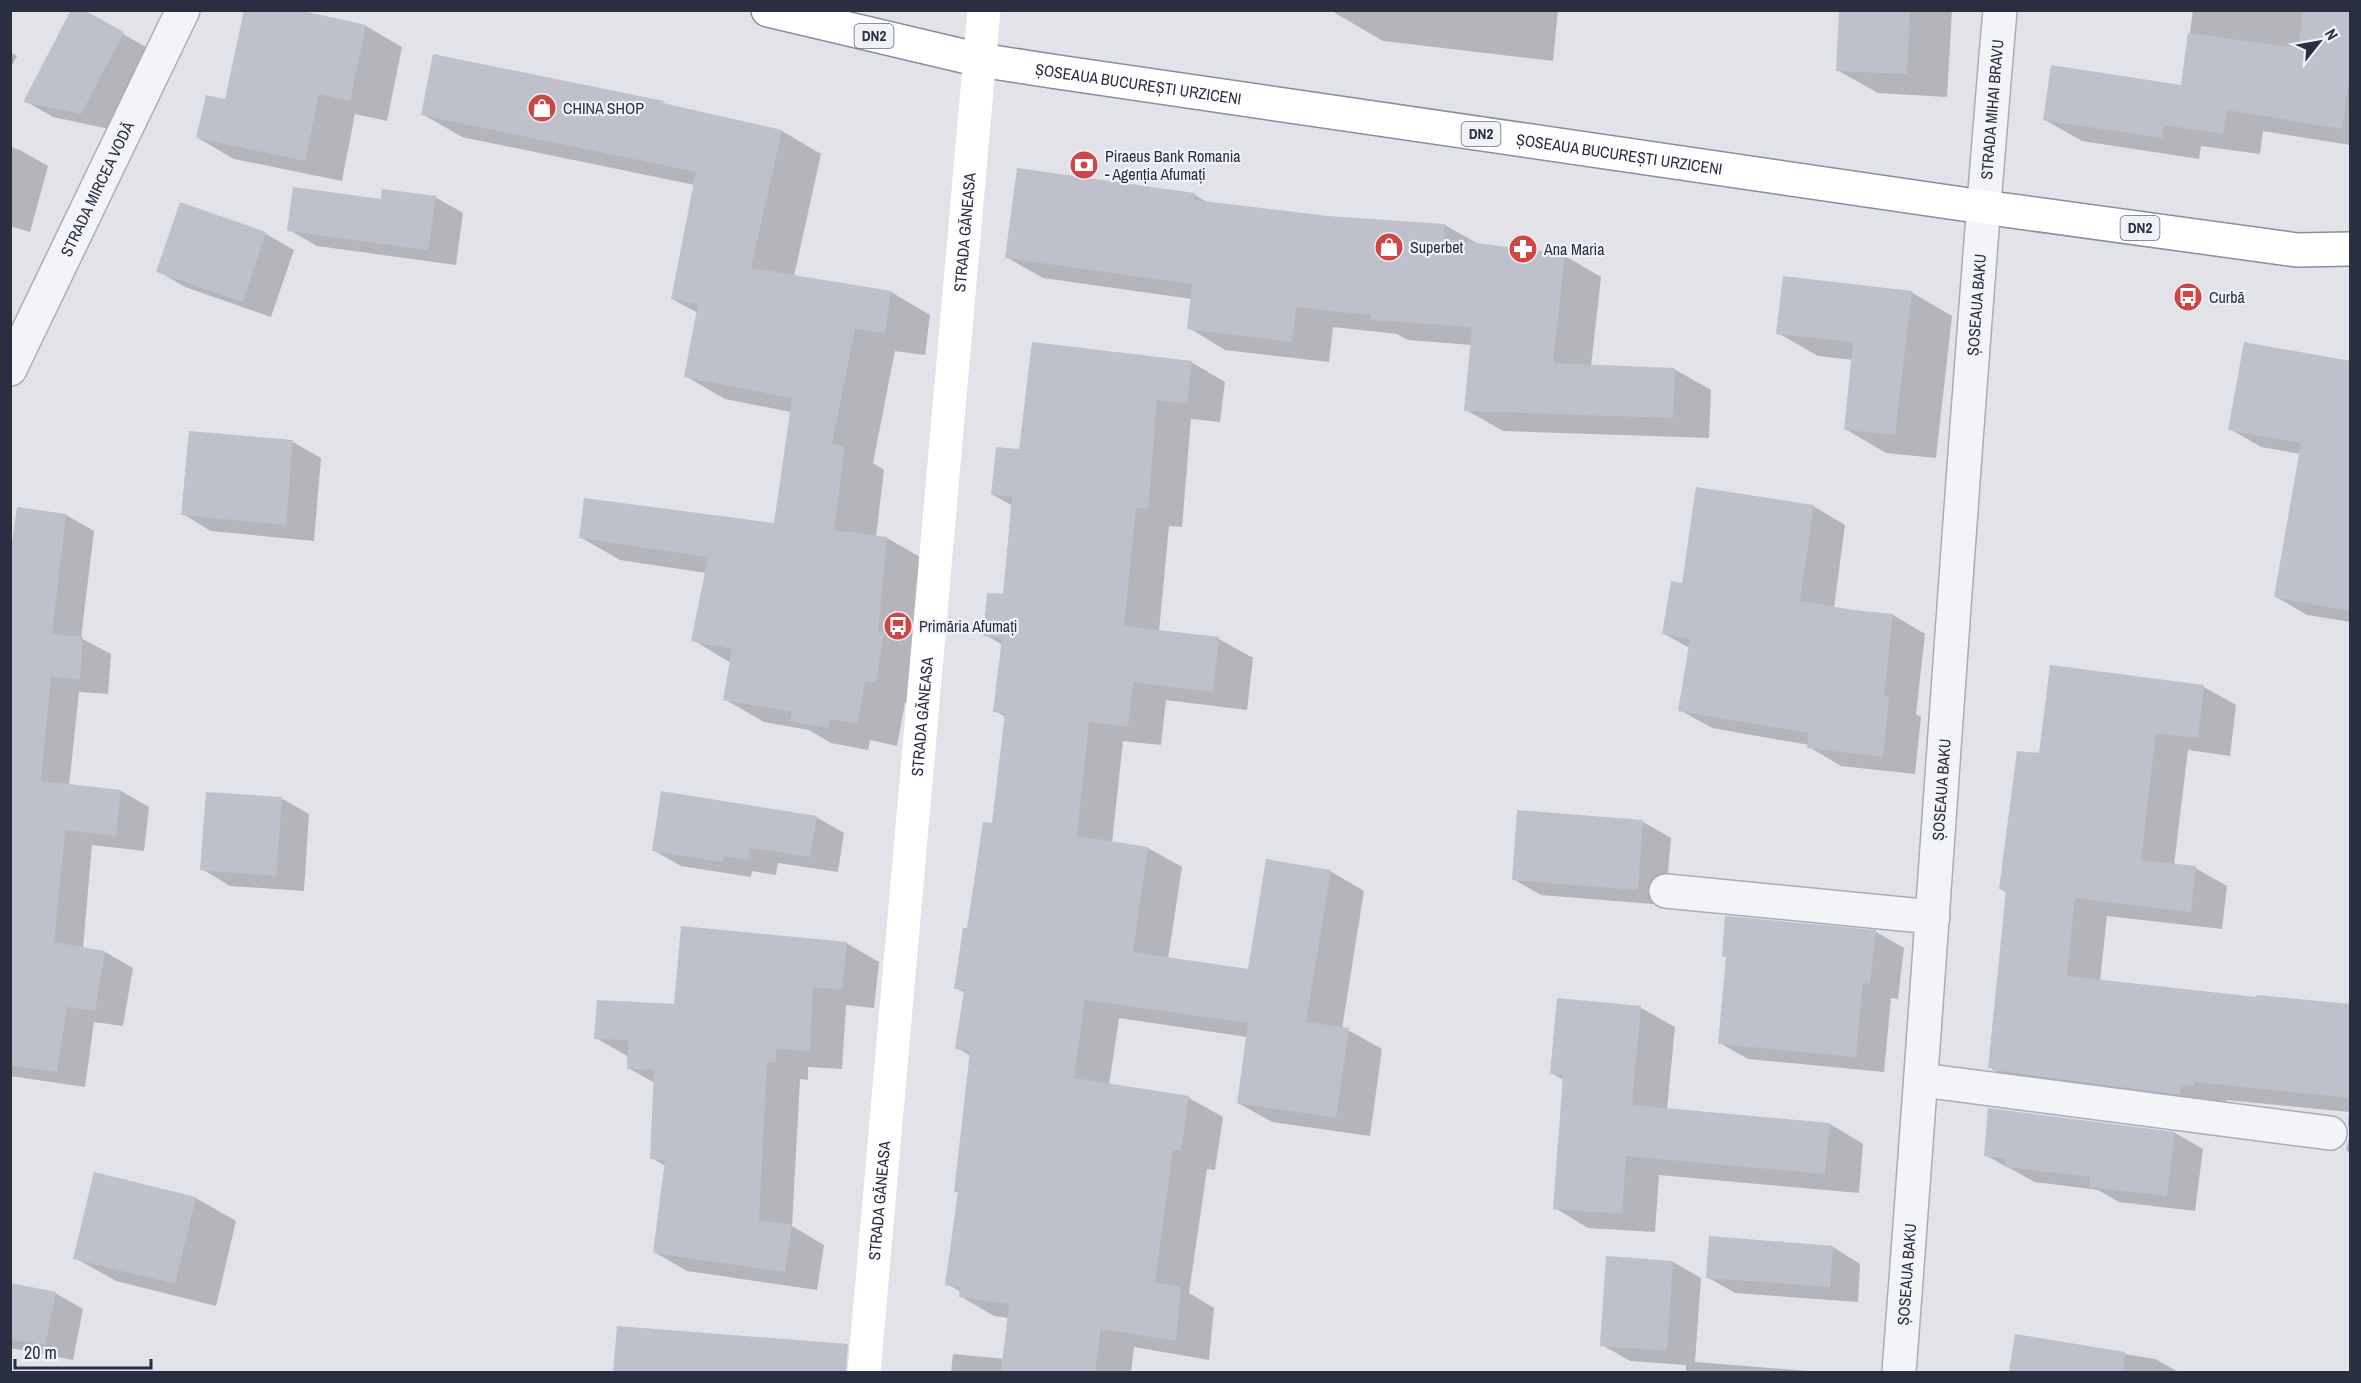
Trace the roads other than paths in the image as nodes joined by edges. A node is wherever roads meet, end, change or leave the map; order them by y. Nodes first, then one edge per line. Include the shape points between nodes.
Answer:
1 (183, 10) edge
2 (768, 10) edge
3 (984, 10) edge
4 (2000, 10) edge
5 (980, 60) junction
6 (1983, 207) junction
7 (2350, 249) edge
8 (2297, 250) junction
9 (2350, 267) edge
10 (10, 369) edge
11 (1666, 891) dead end
12 (1933, 917) junction
13 (1922, 1080) junction
14 (2330, 1133) dead end
15 (864, 1372) edge
16 (1899, 1372) edge

1 - 10 street, STRADA MIRCEA VODĂ
2 - 5 main road, ȘOSEAUA BUCUREȘTI URZICENI / DN2
3 - 5 main road, STRADA GĂNEASA
4 - 6 street, STRADA MIHAI BRAVU
5 - 6 main road, ȘOSEAUA BUCUREȘTI URZICENI / DN2
5 - 15 main road, STRADA GĂNEASA
6 - 8 main road, ȘOSEAUA BUCUREȘTI URZICENI / DN2
6 - 12 street, ȘOSEAUA BAKU
7 - 8 main road, ȘOSEAUA BUCUREȘTI URZICENI / DN2
8 - 9 main road, ȘOSEAUA BUCUREȘTI URZICENI / DN2
11 - 12 street
12 - 13 street, ȘOSEAUA BAKU
13 - 14 street
13 - 16 street, ȘOSEAUA BAKU

